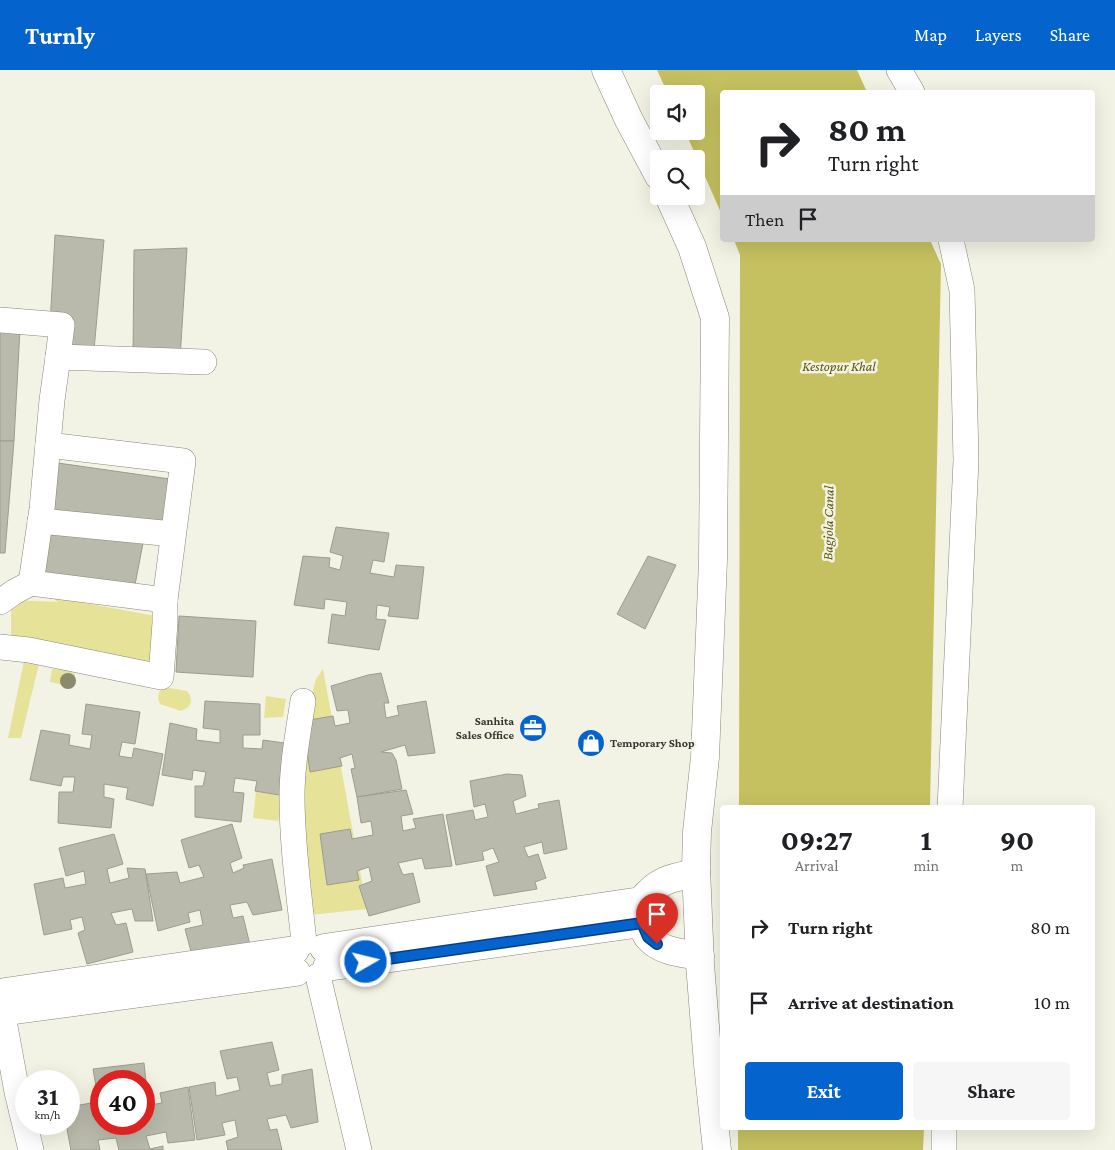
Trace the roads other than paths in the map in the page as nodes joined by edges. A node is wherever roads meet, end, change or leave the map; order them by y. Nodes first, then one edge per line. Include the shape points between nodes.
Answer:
1 (606, 70) edge
2 (899, 70) edge
3 (911, 90) edge
4 (650, 159) edge
5 (673, 205) edge
6 (951, 242) edge
7 (0, 320) edge
8 (58, 357) junction
9 (204, 362) dead end
10 (48, 445) junction
11 (40, 521) junction
12 (173, 534) junction
13 (31, 582) junction
14 (164, 600) junction
15 (0, 602) edge
16 (0, 647) edge
17 (303, 701) dead end
18 (950, 805) edge
19 (696, 873) junction
20 (700, 956) junction
21 (311, 959) junction
22 (3, 998) edge
23 (944, 1130) edge
24 (31, 1150) edge
25 (359, 1150) edge
26 (717, 1150) edge
27 (944, 1150) edge

1 - 4 street
2 - 3 street
5 - 19 street via 692,248 715,318 713,560 705,757
6 - 18 street via 962,290 966,460
7 - 8 street via 62,325
8 - 9 street
8 - 10 street
10 - 11 street
10 - 12 street via 183,461
11 - 12 street
11 - 13 street
12 - 14 street
13 - 14 street
13 - 15 street
14 - 16 street via 161,677
17 - 21 street via 292,795 293,840
19 - 20 street
19 - 21 street via 663,881 641,901
20 - 21 street via 671,951 657,944 648,937 642,923
20 - 26 street
21 - 22 street
21 - 25 street
22 - 24 street
23 - 27 street

